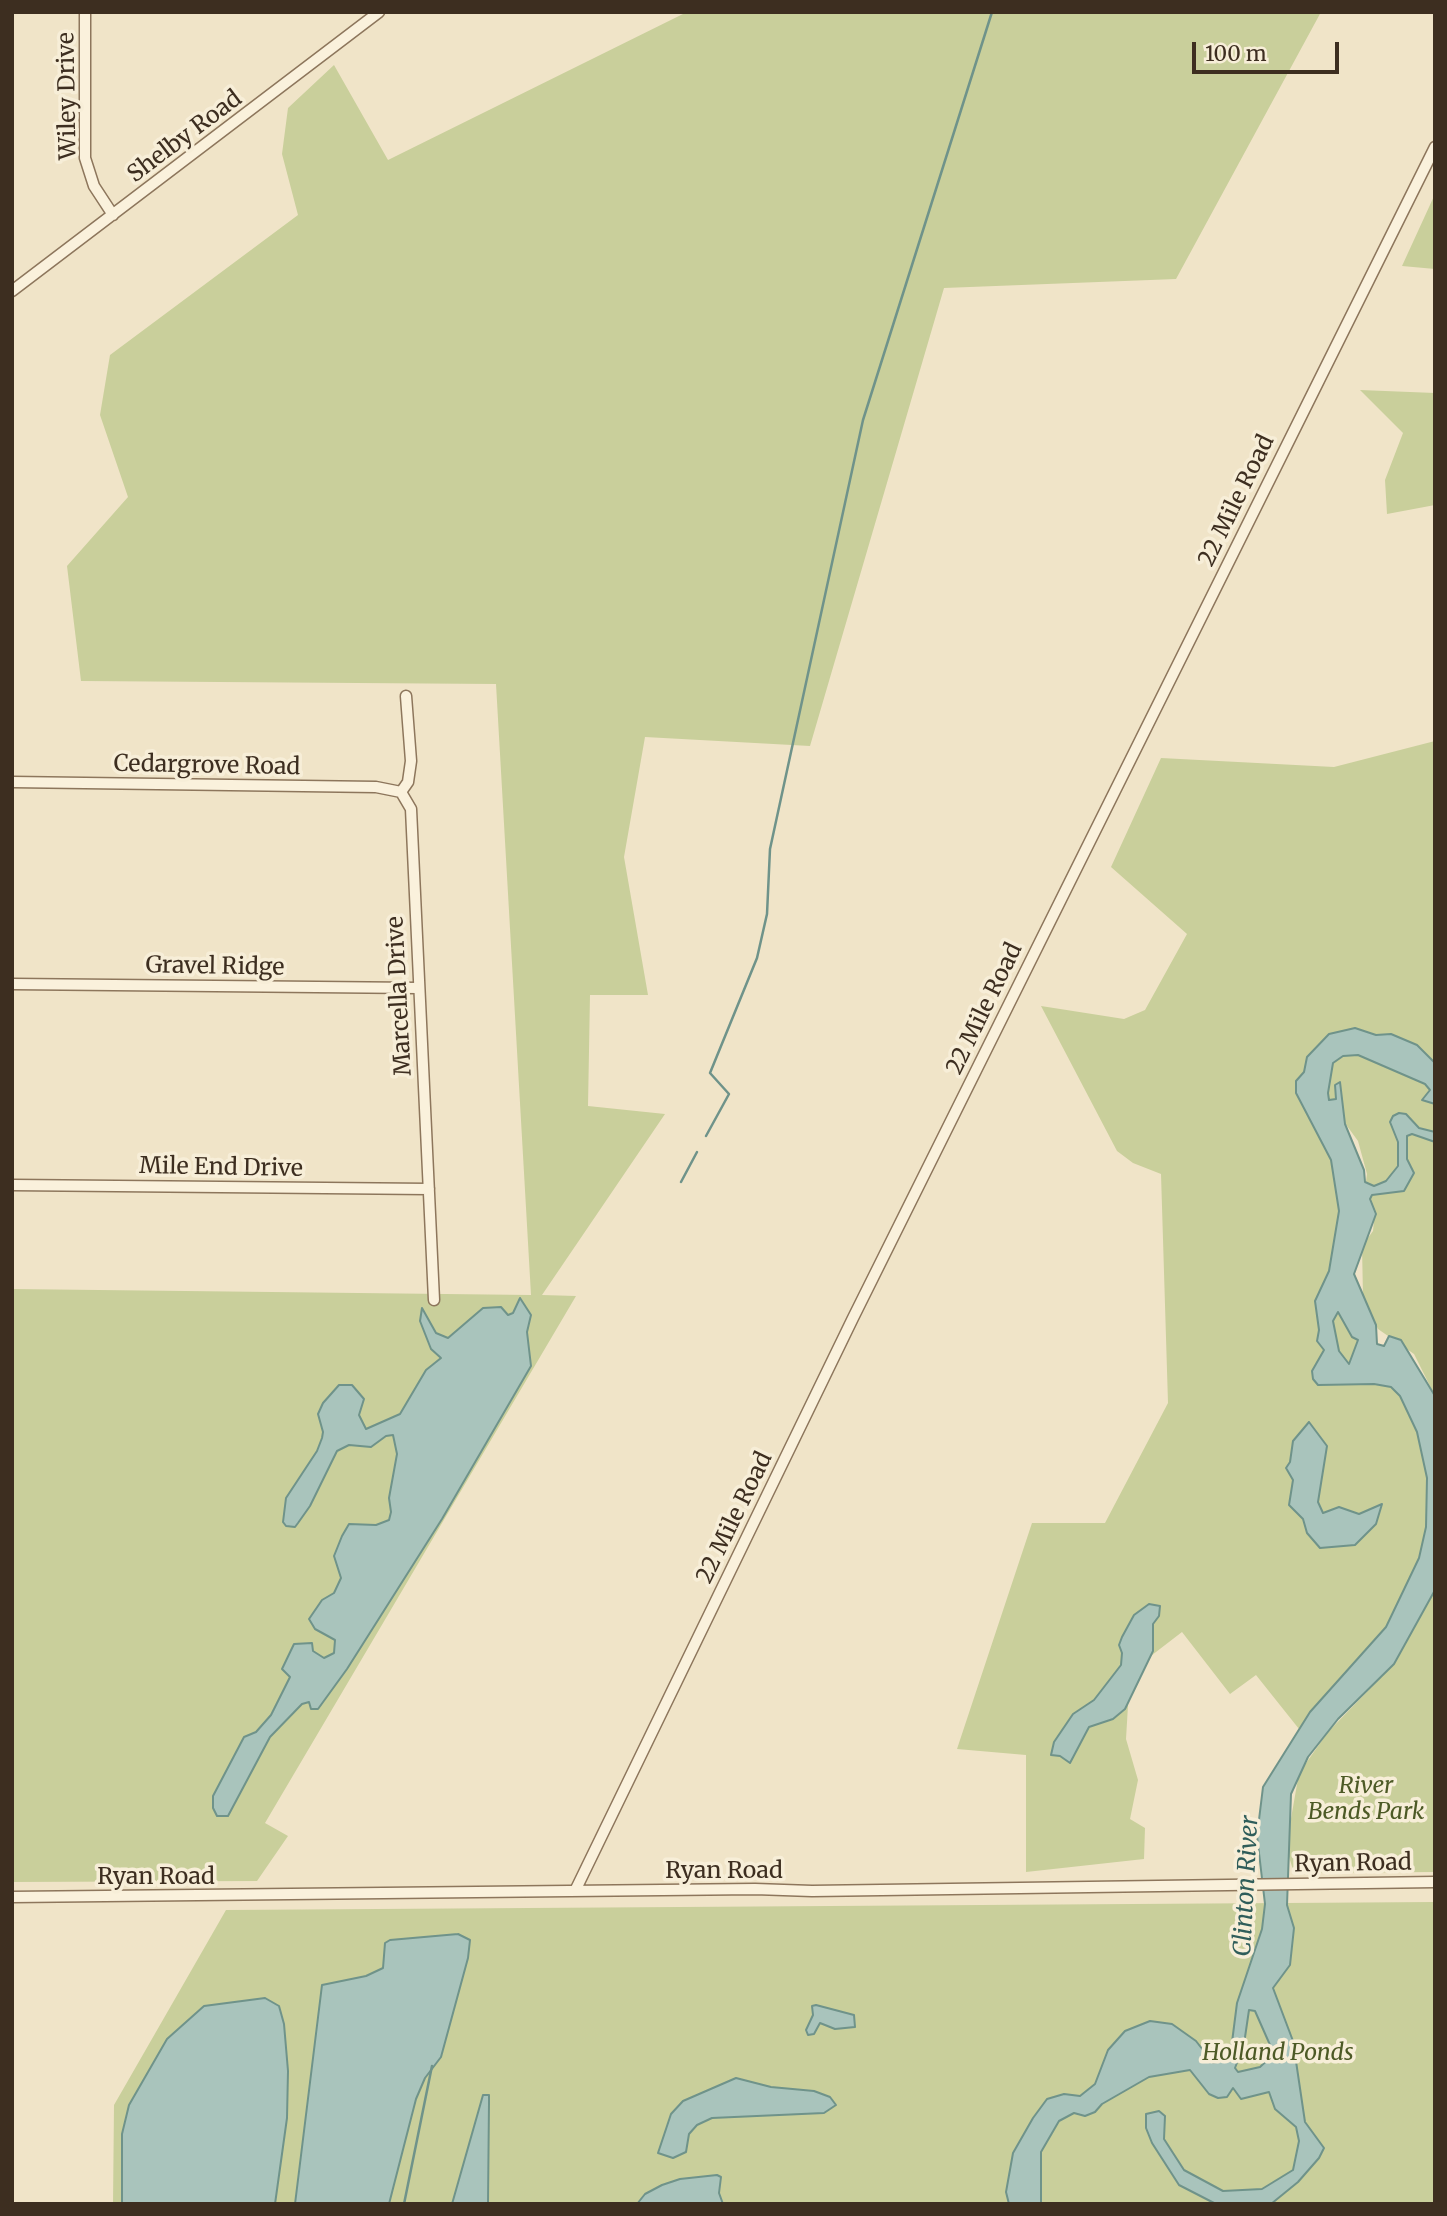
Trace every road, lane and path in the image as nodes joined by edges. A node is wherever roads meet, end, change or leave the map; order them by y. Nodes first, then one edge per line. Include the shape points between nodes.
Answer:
1 (85, 12) edge
2 (379, 12) edge
3 (1435, 147) edge
4 (113, 215) junction
5 (12, 291) edge
6 (406, 696) dead end
7 (12, 782) edge
8 (401, 792) junction
9 (12, 984) edge
10 (418, 988) junction
11 (12, 1185) edge
12 (429, 1189) junction
13 (434, 1300) dead end
14 (1435, 1882) edge
15 (575, 1891) junction
16 (12, 1897) edge

1 - 4 street, Wiley Drive via 85,158 94,186
2 - 4 street, Shelby Road
3 - 15 street, 22 Mile Road via 848,1328
4 - 5 street, Shelby Road
6 - 8 street via 411,761 408,782
7 - 8 street, Cedargrove Road via 376,787
8 - 10 street, Marcella Drive via 411,809
9 - 10 street, Gravel Ridge
10 - 12 street, Marcella Drive
11 - 12 street, Mile End Drive
12 - 13 street, Marcella Drive
14 - 15 street, Ryan Road
15 - 16 street, Ryan Road

